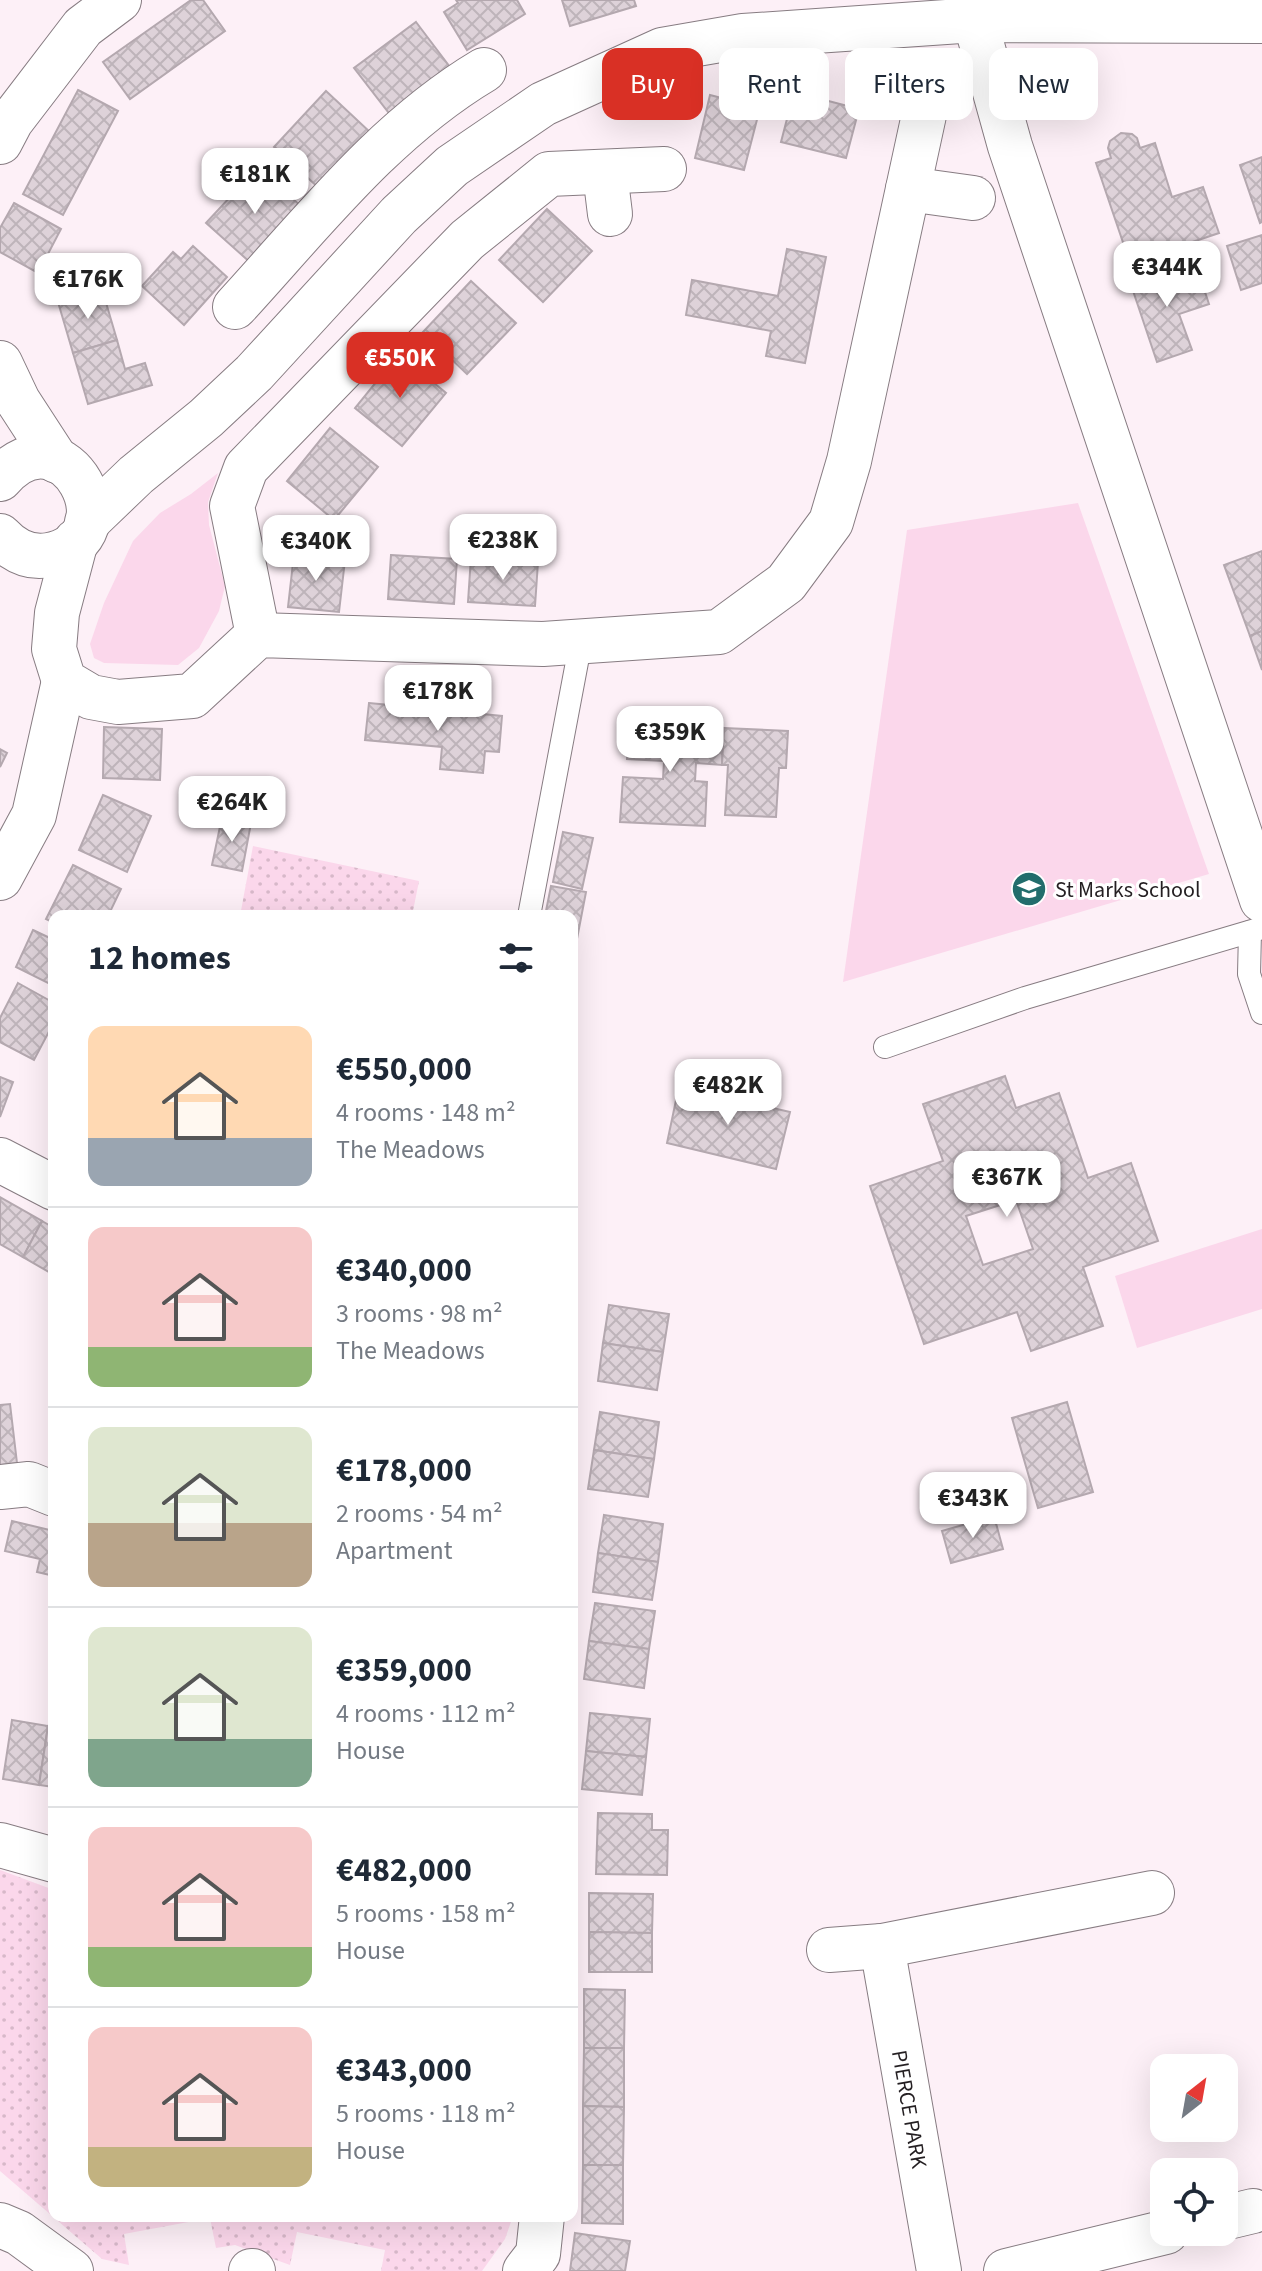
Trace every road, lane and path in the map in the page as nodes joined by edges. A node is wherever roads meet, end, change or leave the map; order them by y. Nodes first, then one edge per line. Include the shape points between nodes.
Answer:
1 (119, 0) edge
2 (974, 10) edge
3 (1262, 21) edge
4 (484, 70) dead end
5 (923, 120) edge
6 (0, 142) edge
7 (664, 169) dead end
8 (357, 174) junction
9 (908, 189) junction
10 (973, 198) dead end
11 (399, 215) junction
12 (235, 307) dead end
13 (9, 382) edge
14 (65, 466) junction
15 (4, 474) edge
16 (136, 475) junction
17 (81, 532) junction
18 (9, 545) edge
19 (57, 613) junction
20 (258, 635) junction
21 (581, 641) junction
22 (64, 681) junction
23 (0, 878) edge
24 (1257, 908) edge
25 (530, 910) edge
26 (1262, 1013) edge
27 (885, 1047) dead end
28 (0, 1160) edge
29 (48, 1185) edge
30 (0, 1487) edge
31 (48, 1492) edge
32 (0, 1845) edge
33 (48, 1858) edge
34 (1152, 1893) dead end
35 (882, 1946) junction
36 (829, 1950) dead end
37 (541, 2222) edge
38 (0, 2225) edge
39 (1150, 2236) edge
40 (71, 2271) edge
41 (525, 2271) edge
42 (939, 2271) edge
43 (1006, 2271) edge

1 - 6 street via 83,27
2 - 3 street
2 - 11 street via 662,50 543,104 452,166
2 - 24 street via 1010,146
4 - 8 street via 395,135
5 - 9 street
7 - 20 street via 608,193 549,174 467,240 246,468 232,506
8 - 11 street
8 - 12 street
9 - 10 street
9 - 21 street via 831,522 786,583 719,632
11 - 16 street via 254,373
13 - 14 street
13 - 15 street
14 - 15 street via 31,458
14 - 16 street
14 - 17 street via 87,495
16 - 17 street
17 - 18 street via 53,555
17 - 19 street
18 - 19 street
19 - 22 street via 54,649
20 - 21 street
20 - 22 street via 192,696 118,702 91,697
21 - 25 lane
22 - 23 street via 34,815
24 - 26 lane via 1249,974
24 - 27 lane
28 - 29 street
30 - 31 street via 29,1484
32 - 33 street
34 - 35 street
35 - 36 street
35 - 42 street, PIERCE PARK
37 - 41 street via 538,2254
38 - 40 street
39 - 43 street

